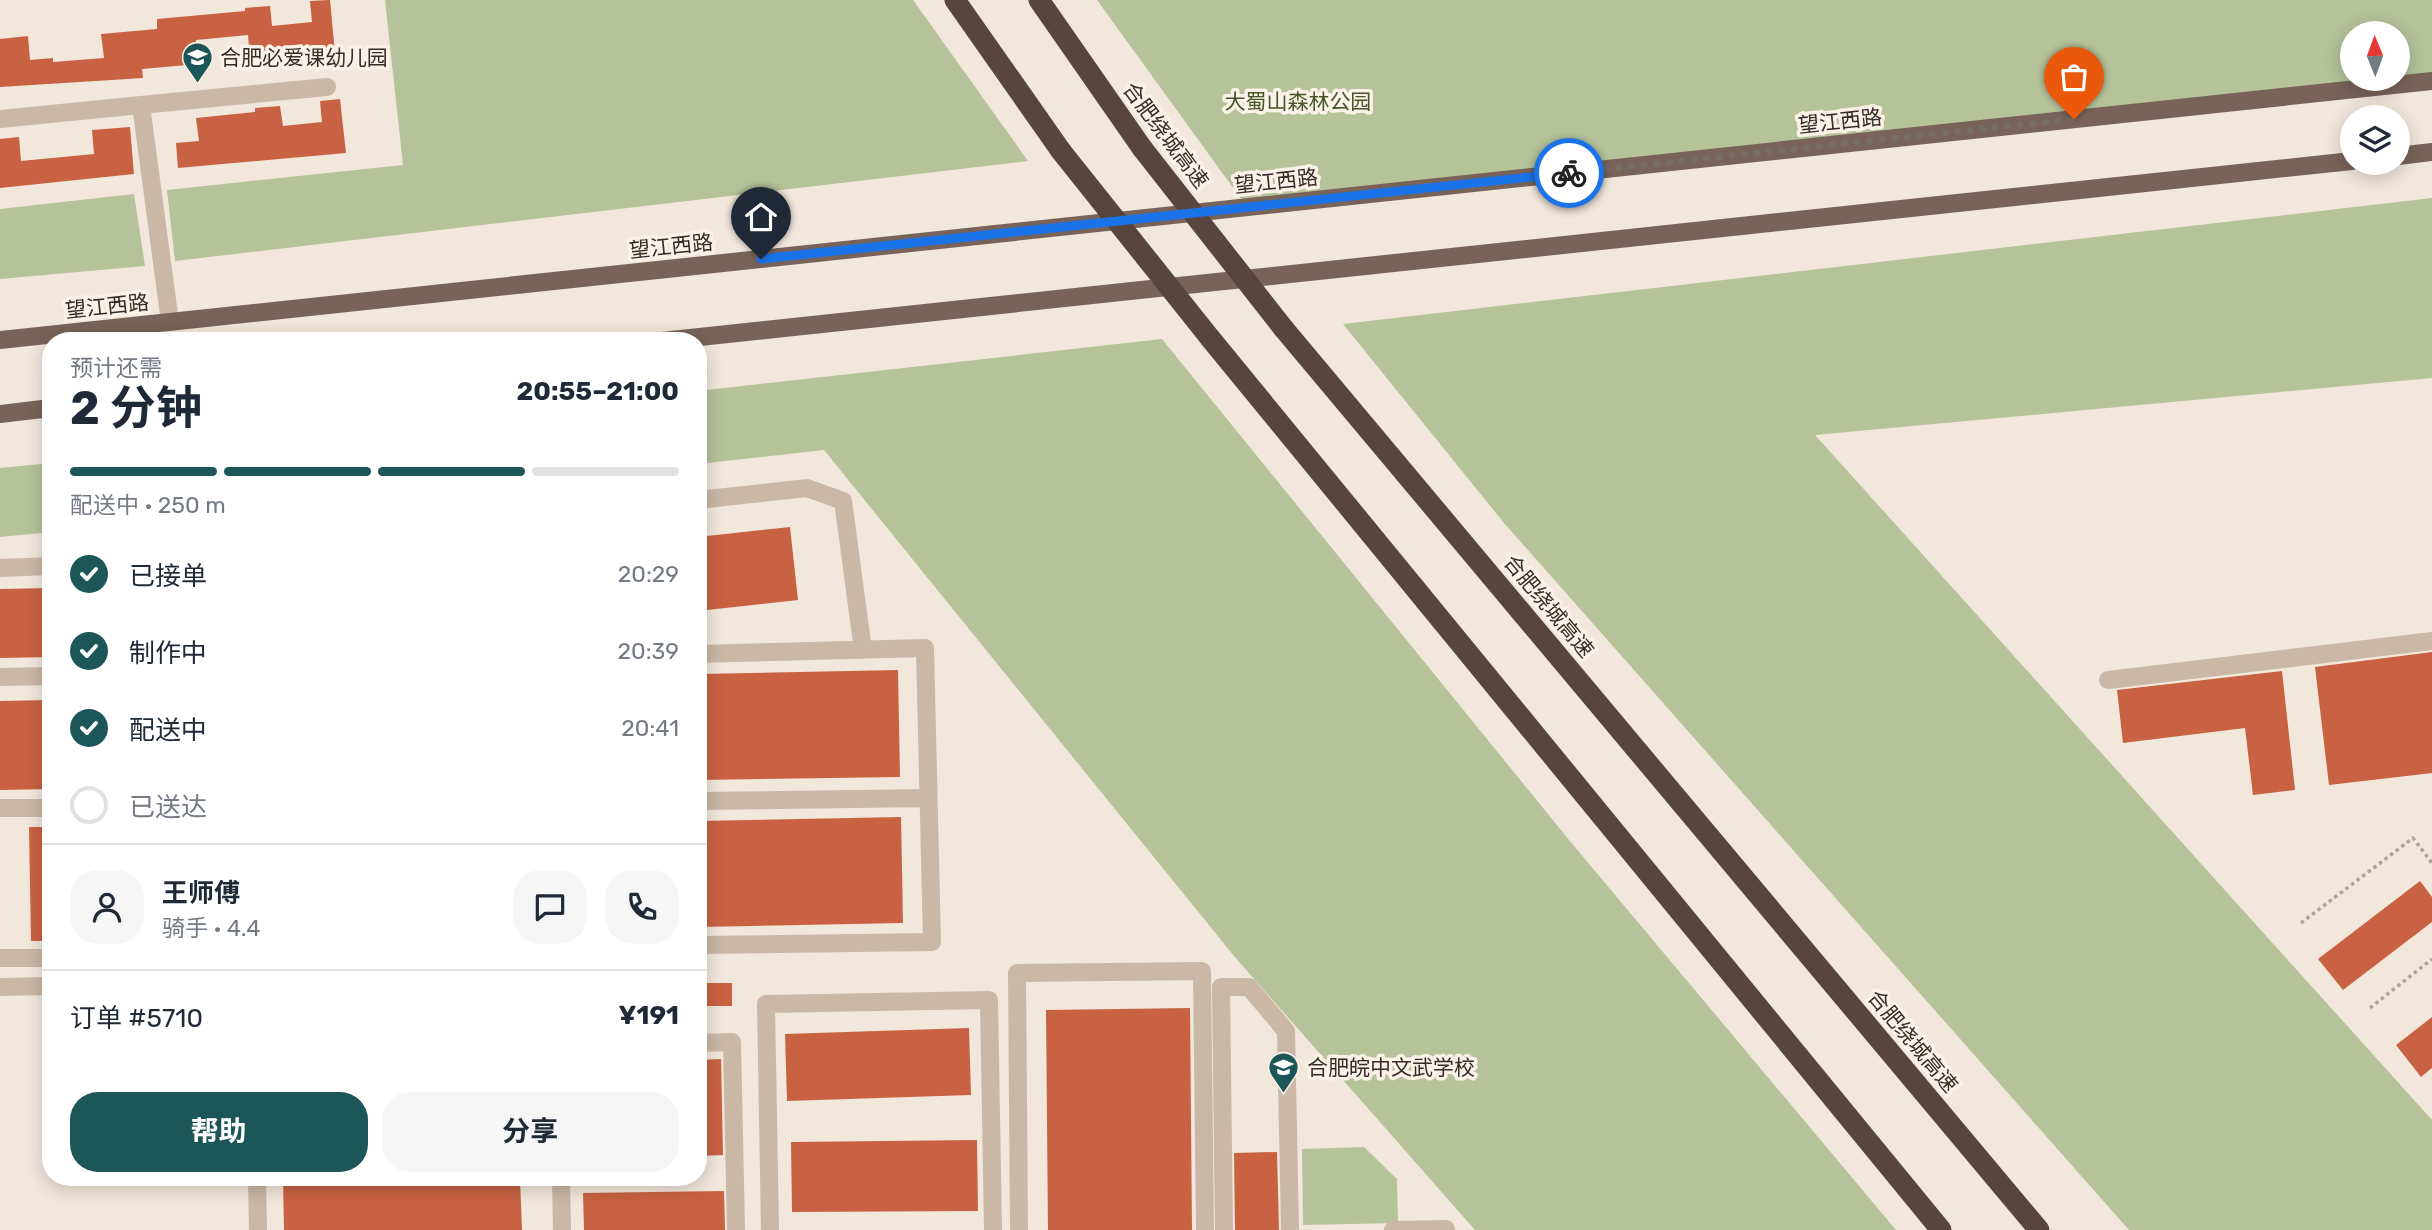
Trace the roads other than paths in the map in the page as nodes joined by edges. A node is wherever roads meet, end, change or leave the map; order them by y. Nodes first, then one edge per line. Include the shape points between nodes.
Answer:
1 (955, 0) edge
2 (1040, 0) edge
3 (2432, 81) edge
4 (327, 87) dead end
5 (141, 106) junction
6 (0, 119) edge
7 (2432, 152) edge
8 (2410, 155) edge
9 (2340, 161) edge
10 (170, 322) junction
11 (76, 332) edge
12 (42, 336) edge
13 (707, 336) edge
14 (0, 340) edge
15 (42, 409) edge
16 (0, 414) edge
17 (707, 499) edge
18 (42, 566) edge
19 (0, 568) edge
20 (2432, 641) edge
21 (863, 650) junction
22 (707, 654) edge
23 (42, 676) edge
24 (0, 677) edge
25 (2108, 680) dead end
26 (928, 797) junction
27 (707, 801) edge
28 (0, 808) edge
29 (42, 808) edge
30 (707, 945) edge
31 (42, 957) edge
32 (0, 958) edge
33 (42, 986) edge
34 (0, 987) edge
35 (707, 1043) edge
36 (257, 1186) edge
37 (561, 1186) edge
38 (1446, 1229) edge
39 (258, 1230) edge
40 (562, 1230) edge
41 (736, 1230) edge
42 (770, 1230) edge
43 (993, 1230) edge
44 (1019, 1230) edge
45 (1205, 1230) edge
46 (1224, 1230) edge
47 (1290, 1230) edge
48 (1393, 1230) edge
49 (1941, 1230) edge
50 (2039, 1230) edge

1 - 49 highway, bridge via 1061,151 1210,338
2 - 50 highway, 合肥绕城高速, bridge via 1142,148 1284,329
3 - 10 main road, 望江西路
4 - 5 lane
5 - 6 lane
5 - 10 lane
7 - 8 main road
9 - 13 main road
10 - 11 main road, 望江西路
12 - 14 main road, 望江西路
15 - 16 main road
17 - 21 lane via 807,488 843,501
18 - 19 lane
20 - 25 lane
21 - 22 lane
21 - 26 lane via 925,648
23 - 24 lane
26 - 27 lane
26 - 30 lane via 932,942
28 - 29 lane
31 - 32 lane
33 - 34 lane
35 - 41 lane via 732,1042
36 - 39 lane
37 - 40 lane
38 - 48 lane
42 - 43 lane via 766,1004 989,1000
44 - 45 lane via 1017,973 1202,971
46 - 47 lane via 1221,987 1248,987 1286,1031

